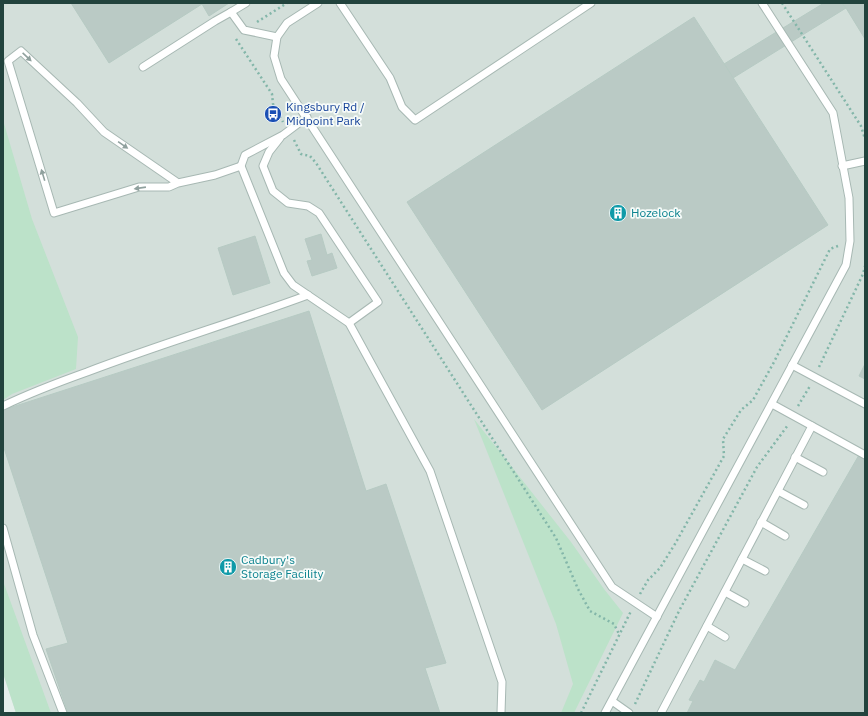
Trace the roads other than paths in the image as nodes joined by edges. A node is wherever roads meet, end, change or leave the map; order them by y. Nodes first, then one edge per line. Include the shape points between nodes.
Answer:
1 (246, 3) edge
2 (318, 3) edge
3 (340, 3) edge
4 (592, 3) edge
5 (762, 3) edge
6 (231, 12) junction
7 (277, 37) junction
8 (143, 68) dead end
9 (307, 117) junction
10 (286, 133) junction
11 (865, 161) edge
12 (241, 166) junction
13 (842, 166) junction
14 (178, 183) junction
15 (308, 295) junction
16 (348, 323) junction
17 (792, 365) junction
18 (772, 404) junction
19 (865, 404) edge
20 (3, 406) edge
21 (812, 426) junction
22 (865, 455) edge
23 (796, 457) junction
24 (824, 472) dead end
25 (778, 490) junction
26 (804, 505) dead end
27 (761, 522) junction
28 (3, 528) edge
29 (785, 536) dead end
30 (742, 559) junction
31 (764, 571) dead end
32 (725, 592) junction
33 (745, 603) dead end
34 (657, 617) junction
35 (707, 626) junction
36 (725, 637) dead end
37 (612, 701) junction
38 (631, 710) edge
39 (63, 713) edge
40 (501, 713) edge
41 (605, 713) edge
42 (661, 713) edge

1 - 6 lane
2 - 7 lane via 287,24
3 - 4 lane via 390,78 402,107 414,120
5 - 13 lane via 833,113
6 - 7 lane via 244,30
6 - 8 lane
7 - 9 lane via 274,56 281,79
9 - 10 lane
9 - 34 lane via 612,587
10 - 12 lane via 245,155
10 - 16 lane via 269,152 263,166 273,191 288,202 308,206 319,213 378,302
11 - 13 lane
12 - 14 lane
12 - 15 lane via 284,273 293,285
13 - 17 lane via 849,198 850,242 846,265
14 -> 14 lane via 169,187 139,187 54,213 8,61 21,51 104,132
15 - 16 lane
15 - 20 lane via 131,355
16 - 40 lane via 430,471 502,682
17 - 18 lane
17 - 19 lane
18 - 21 lane
18 - 34 lane
21 - 22 lane
21 - 23 lane
23 - 24 lane
23 - 25 lane
25 - 26 lane
25 - 27 lane
27 - 29 lane
27 - 30 lane
28 - 39 lane via 33,634
30 - 31 lane
30 - 32 lane
32 - 33 lane
32 - 35 lane
34 - 37 lane
35 - 36 lane
35 - 42 lane
37 - 38 lane
37 - 41 lane

